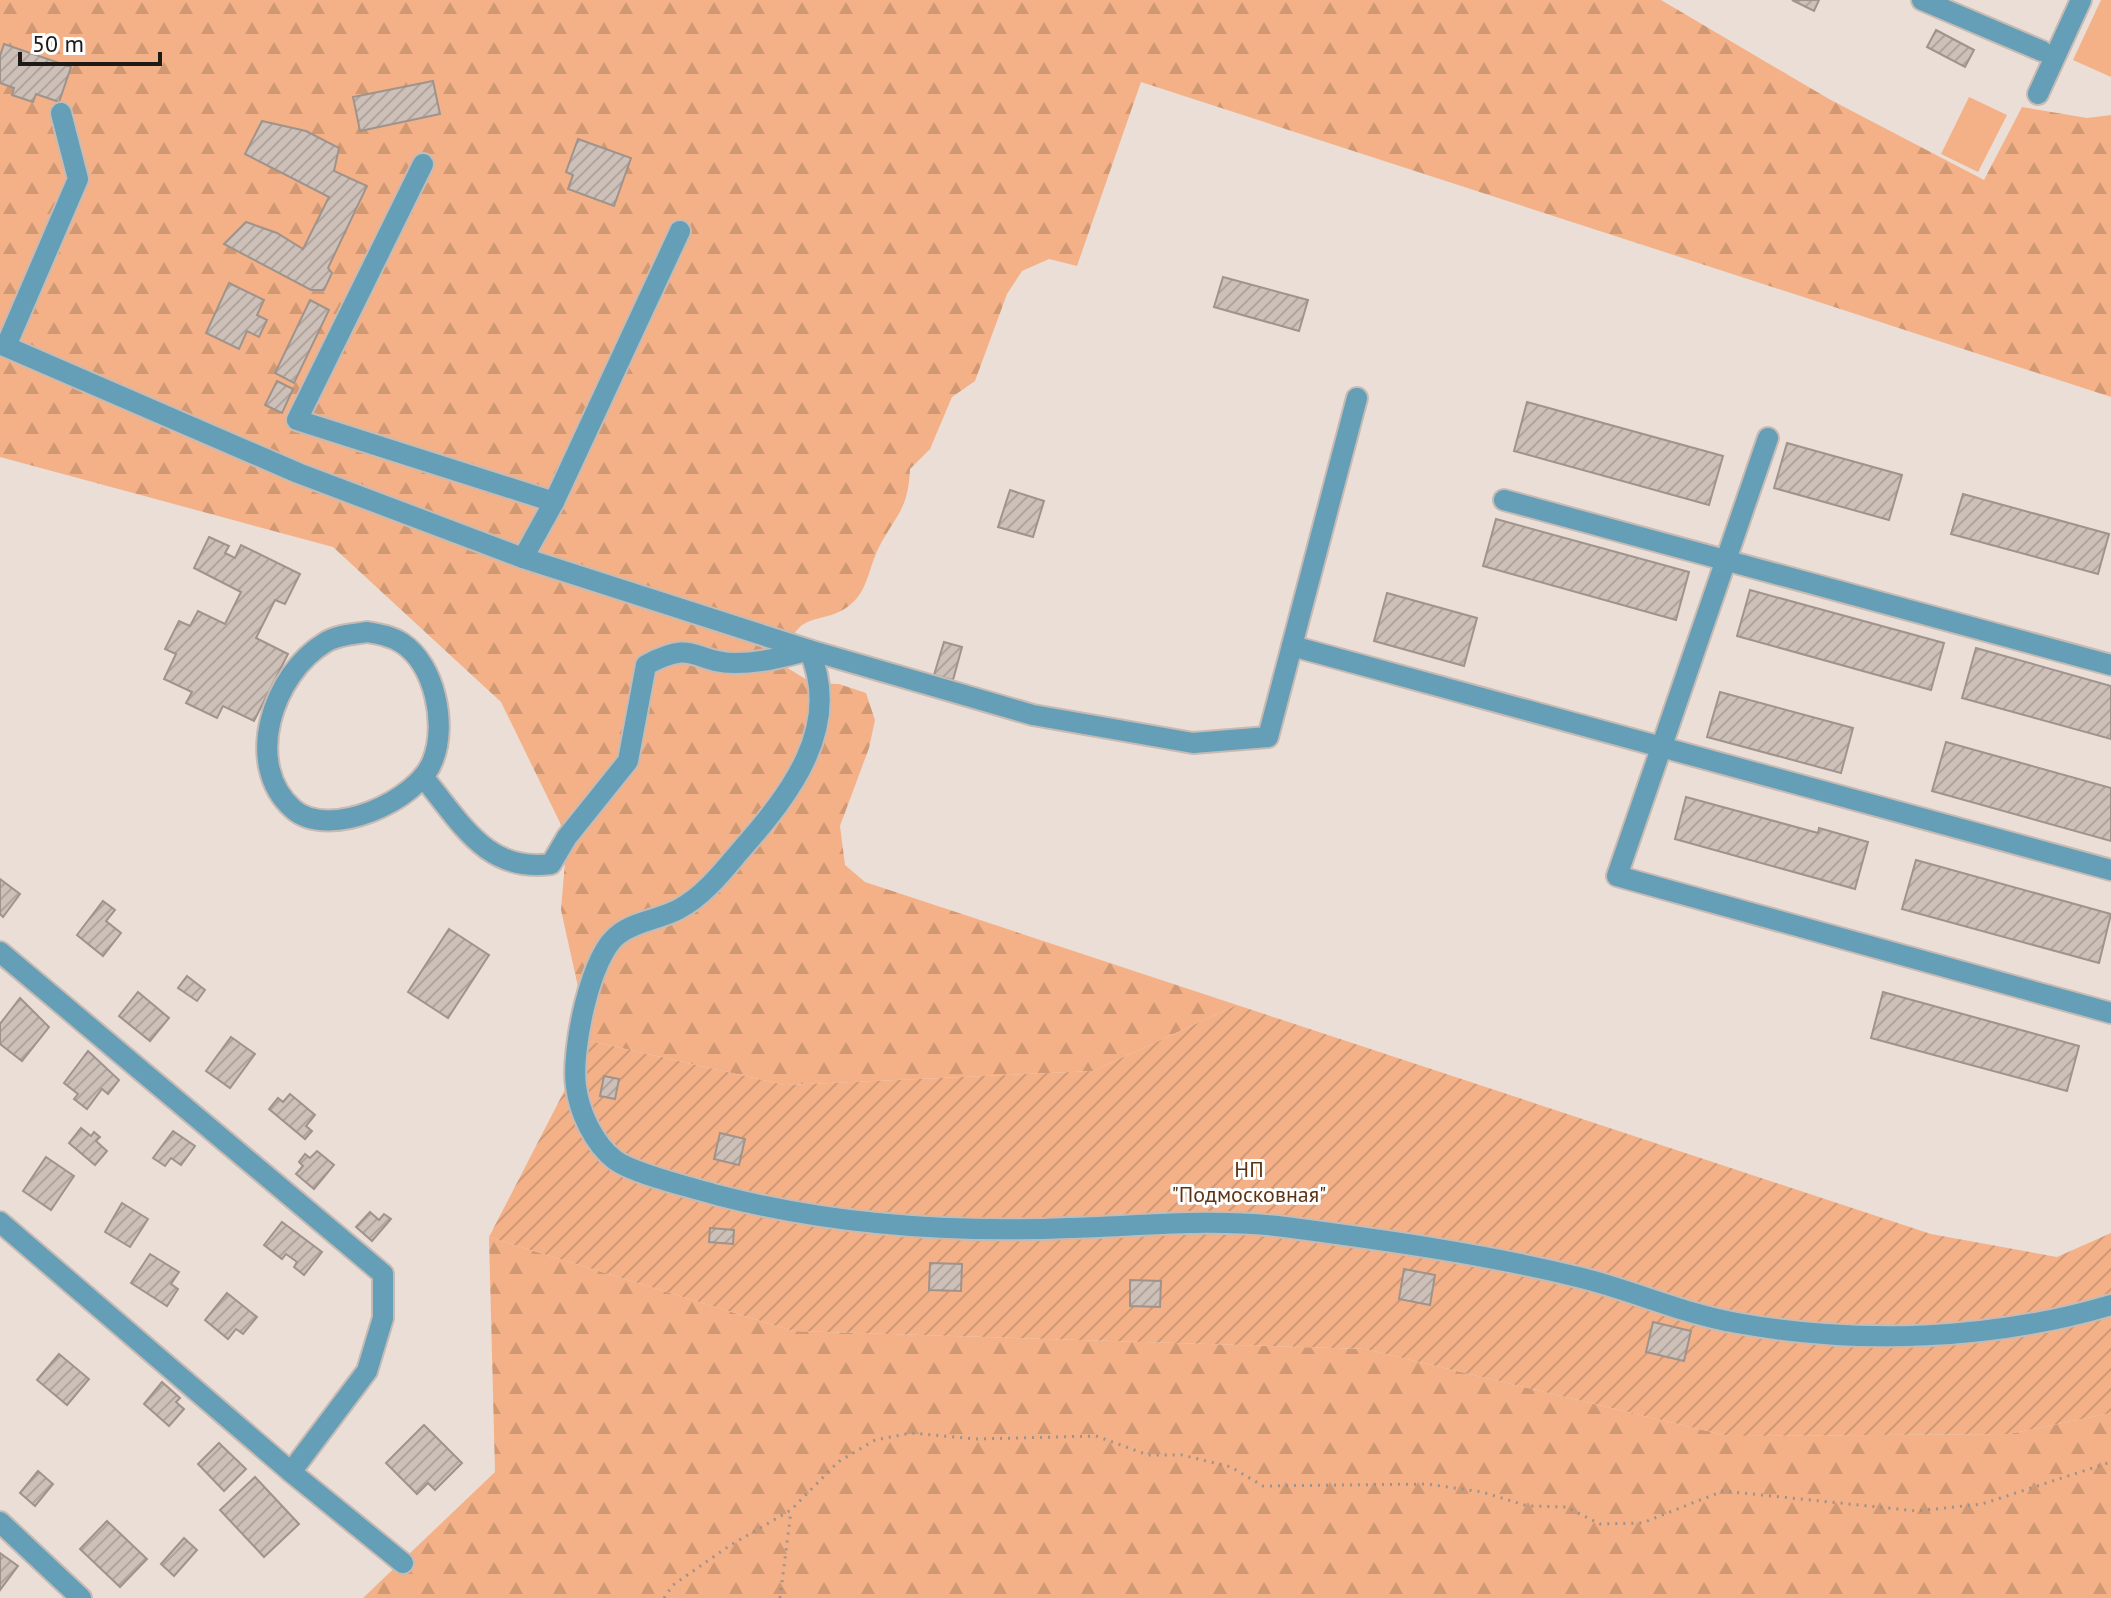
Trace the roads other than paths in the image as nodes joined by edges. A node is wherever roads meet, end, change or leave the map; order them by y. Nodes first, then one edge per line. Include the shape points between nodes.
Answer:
1 (1922, 0) edge
2 (2081, 0) edge
3 (2042, 51) dead end
4 (2038, 94) dead end
5 (61, 113) dead end
6 (423, 164) dead end
7 (680, 231) dead end
8 (3, 345) edge
9 (1357, 398) dead end
10 (1768, 438) dead end
11 (1504, 500) dead end
12 (554, 502) junction
13 (523, 558) junction
14 (1725, 560) junction
15 (1292, 646) junction
16 (809, 650) junction
17 (2111, 665) edge
18 (1664, 748) junction
19 (423, 777) junction
20 (2111, 870) edge
21 (0, 952) edge
22 (2111, 1013) edge
23 (0, 1222) edge
24 (2111, 1305) edge
25 (291, 1472) junction
26 (0, 1522) edge
27 (403, 1563) dead end
28 (81, 1598) edge

1 - 3 street
2 - 4 street
5 - 8 street via 78,179
6 - 12 street via 297,420
7 - 12 street
8 - 13 street via 298,473
9 - 15 street
10 - 14 street
11 - 14 street
12 - 13 street
13 - 16 street
14 - 17 street
14 - 18 street
15 - 16 street via 1268,737 1193,743 1033,715
15 - 18 street
16 - 19 street via 763,662 730,663 693,651 668,654 646,665 628,761 551,864 527,867 501,860
16 - 24 street via 822,698 802,769 713,883 681,909 617,934 591,984 580,1029 576,1085 592,1136 617,1162 780,1211 886,1226 1276,1226 1417,1245 1582,1278 1736,1323 1844,1335 1979,1331
18 - 20 street
18 - 22 street via 1617,876
19 - 19 street via 393,800 337,822 298,814 282,800 271,784 267,741 280,695 310,654 328,641 367,632 389,636 418,659 430,681 439,726 433,761
21 - 25 street via 383,1274 383,1318 367,1371
23 - 25 street
25 - 27 street
26 - 28 street

